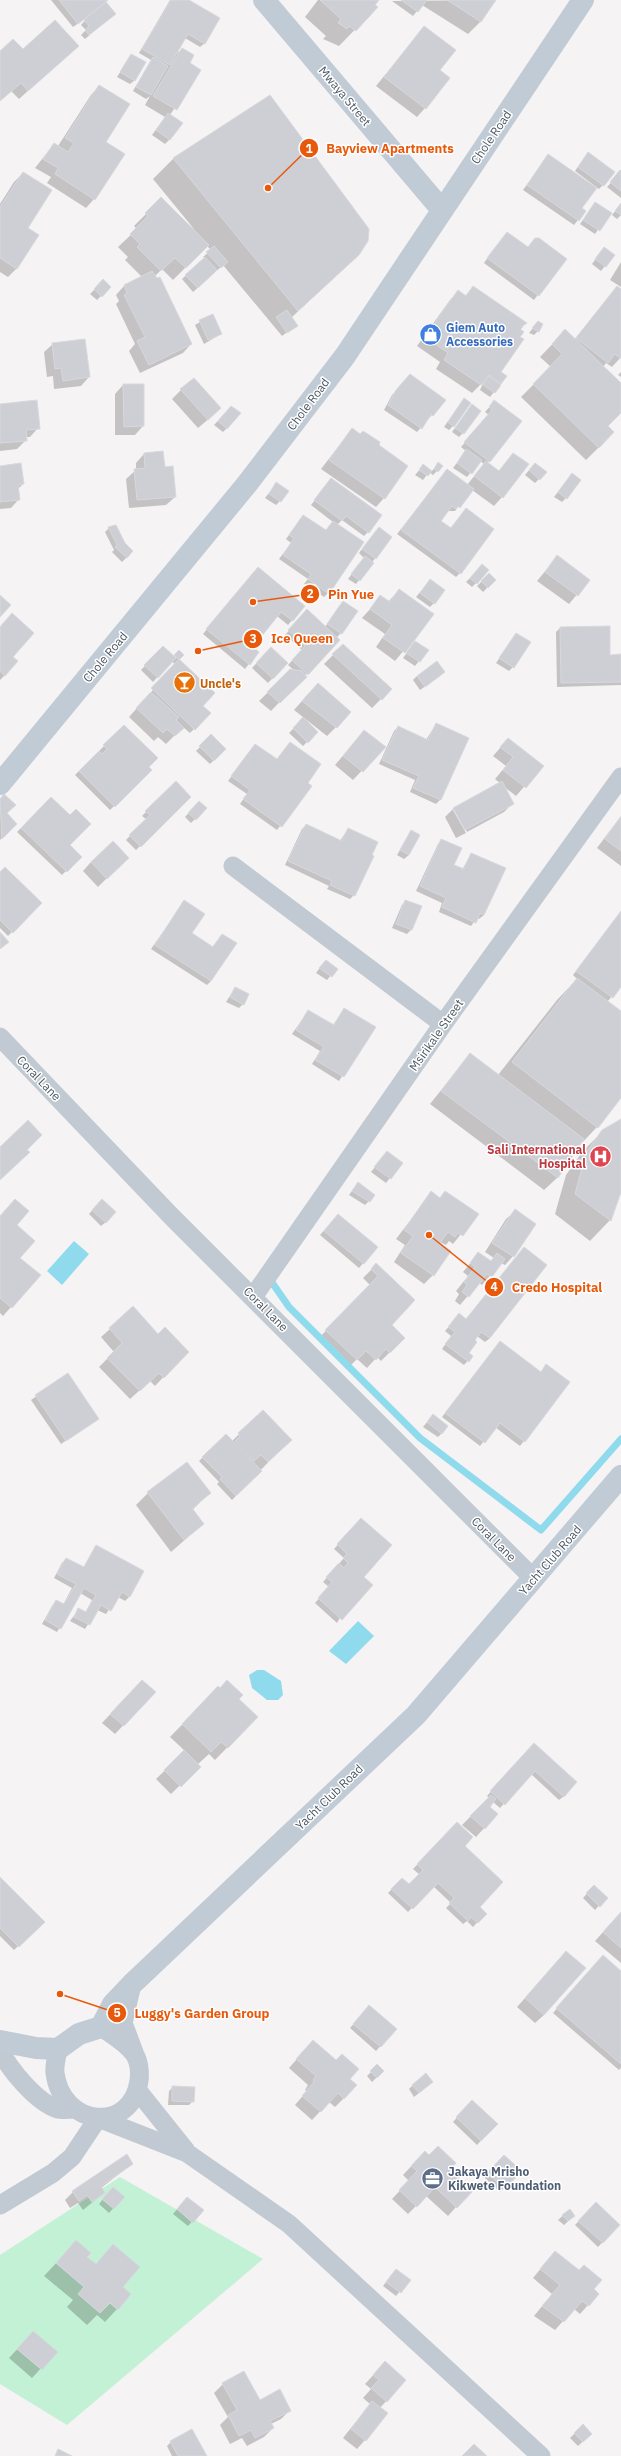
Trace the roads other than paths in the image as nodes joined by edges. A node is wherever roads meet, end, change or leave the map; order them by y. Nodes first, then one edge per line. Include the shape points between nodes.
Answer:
1 (264, 0) edge
2 (583, 0) edge
3 (442, 210) junction
4 (621, 776) edge
5 (0, 784) edge
6 (233, 866) dead end
7 (443, 1024) junction
8 (0, 1037) edge
9 (254, 1297) junction
10 (621, 1476) edge
11 (534, 1579) junction
12 (132, 1984) junction
13 (101, 2028) junction
14 (0, 2041) edge
15 (58, 2049) junction
16 (0, 2050) edge
17 (135, 2055) junction
18 (138, 2091) junction
19 (73, 2109) junction
20 (98, 2118) junction
21 (187, 2153) junction
22 (0, 2205) edge
23 (541, 2456) edge

1 - 3 street, Mwaya Street
2 - 3 street, Chole Road
3 - 5 street, Chole Road via 345,356 248,484
4 - 7 street, Msirikale Street
6 - 7 street
7 - 9 street, Msirikale Street
8 - 9 street, Coral Lane via 172,1217
9 - 11 street, Coral Lane
10 - 11 street, Yacht Club Road
11 - 12 street, Yacht Club Road via 416,1714
12 - 13 street, Yacht Club Road via 113,2004
12 - 17 street via 123,2023
13 - 15 street via 79,2034
13 - 17 street
14 - 15 street via 36,2048
15 - 19 street via 56,2078 60,2092
16 - 19 street via 10,2067 40,2099 58,2109
17 - 18 street via 140,2072
18 - 20 street via 129,2105 115,2114
18 - 21 street
19 - 20 street via 85,2116
20 - 21 street
20 - 22 street via 86,2140 72,2157 53,2173
21 - 23 street via 289,2224

